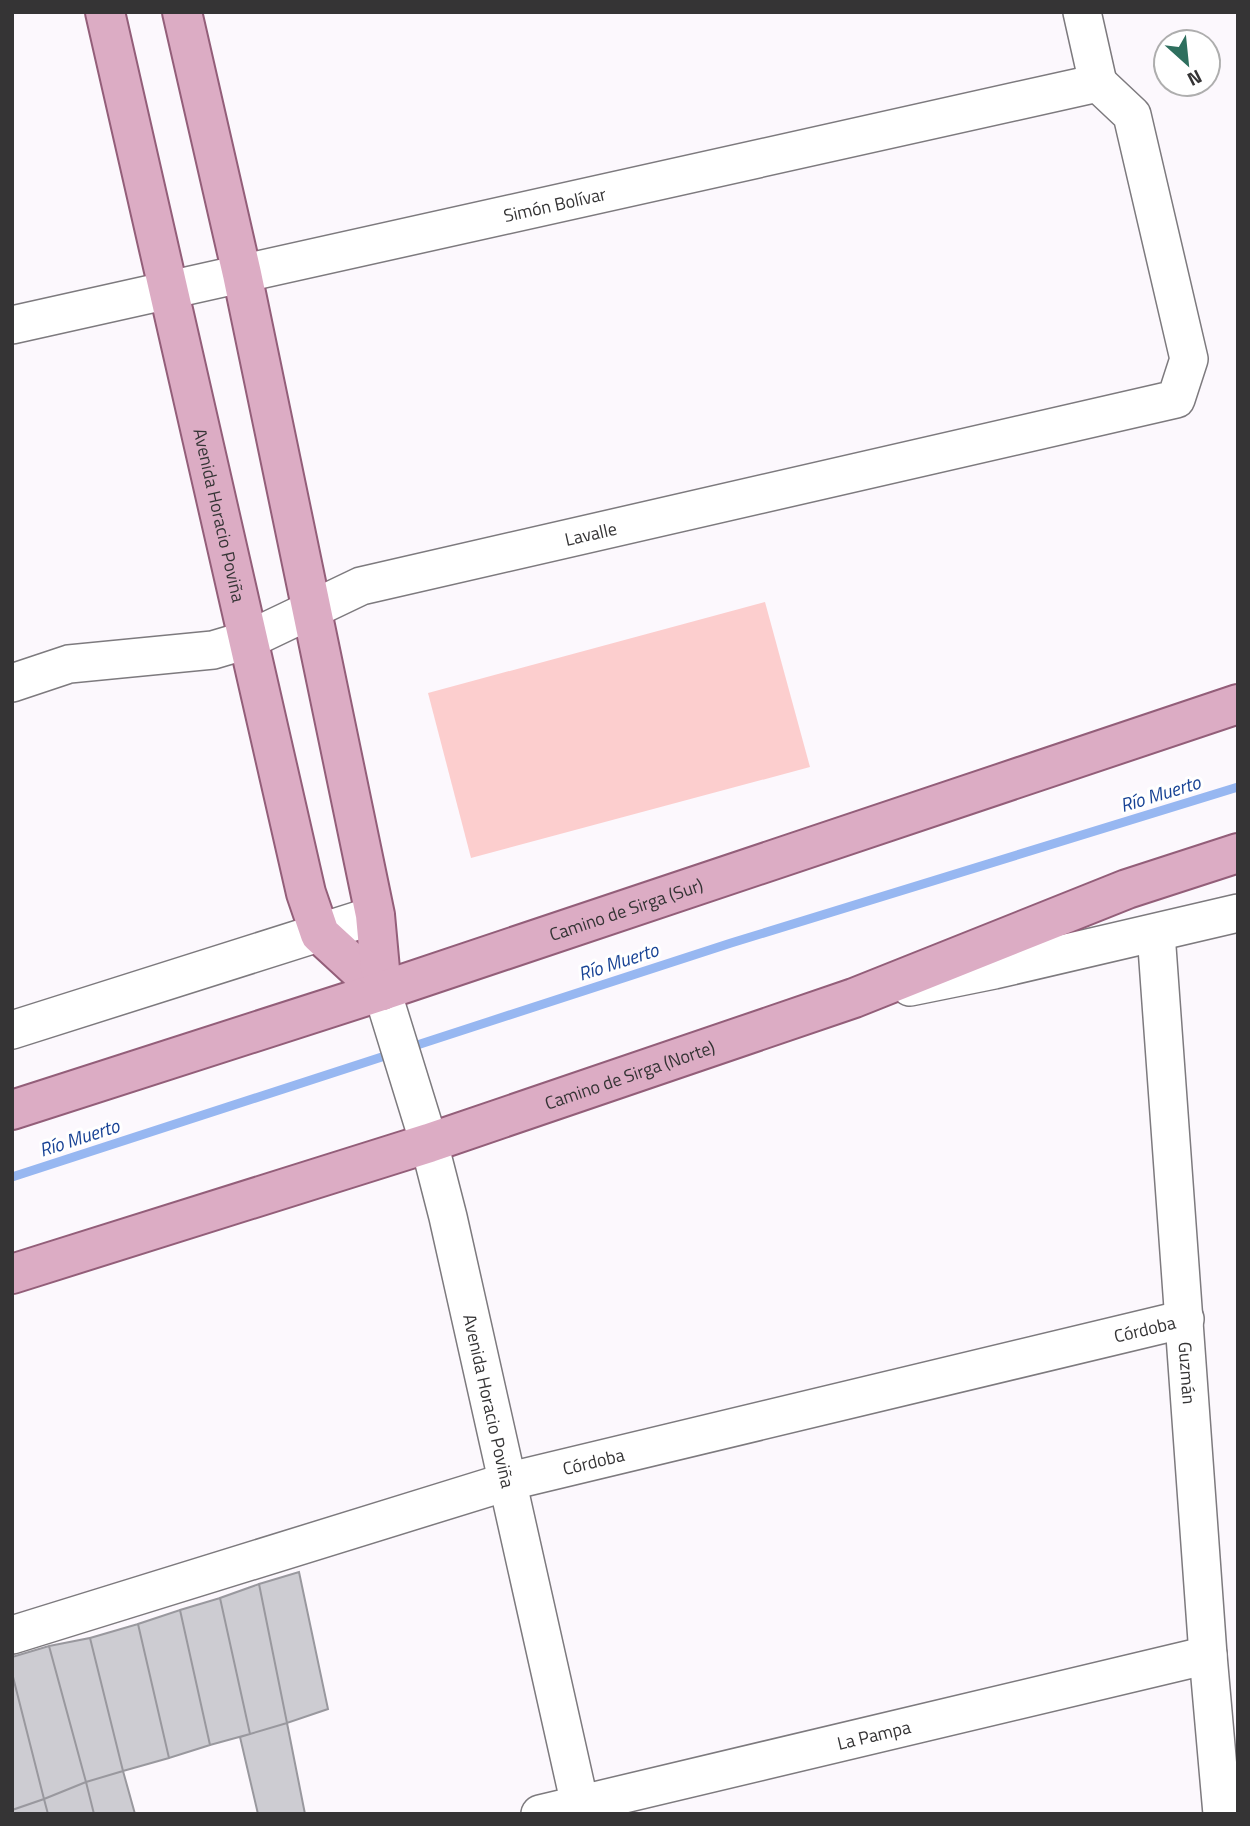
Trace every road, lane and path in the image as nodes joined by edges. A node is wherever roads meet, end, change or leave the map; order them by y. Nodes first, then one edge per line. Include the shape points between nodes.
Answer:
1 (105, 12) edge
2 (182, 12) edge
3 (1082, 12) edge
4 (1098, 83) junction
5 (242, 274) junction
6 (169, 290) junction
7 (12, 325) edge
8 (312, 607) junction
9 (250, 639) junction
10 (12, 683) edge
11 (1238, 704) edge
12 (1238, 853) edge
13 (1238, 913) edge
14 (375, 915) junction
15 (1156, 933) junction
16 (320, 934) junction
17 (854, 998) junction
18 (388, 1008) junction
19 (12, 1030) edge
20 (12, 1110) edge
21 (424, 1126) junction
22 (12, 1274) edge
23 (1185, 1318) junction
24 (506, 1482) junction
25 (12, 1635) edge
26 (1208, 1655) junction
27 (581, 1808) edge
28 (540, 1814) edge
29 (1222, 1814) edge

1 - 6 main road, Avenida Horacio Poviña
2 - 5 main road, Avenida Horacio Poviña
3 - 4 street
4 - 5 street, Simón Bolívar
4 - 8 street, Lavalle via 1132,115 1189,359 1176,399 361,586
5 - 6 street, Simón Bolívar
5 - 8 main road, Avenida Horacio Poviña
6 - 7 street, Simón Bolívar
6 - 9 main road, Avenida Horacio Poviña
8 - 9 street, Lavalle
8 - 14 main road, Avenida Horacio Poviña
9 - 10 street, Lavalle via 213,650 69,664
9 - 16 main road, Avenida Horacio Poviña via 306,893
11 - 18 main road, Camino de Sirga (Sur)
12 - 17 main road, Camino de Sirga (Norte) via 1127,889
13 - 15 street
14 - 16 street
14 - 18 main road, Avenida Horacio Poviña
15 - 17 street
15 - 23 street, Guzmán
16 - 18 main road, Avenida Horacio Poviña
16 - 19 street
17 - 21 main road, Camino de Sirga (Norte)
18 - 20 main road, Camino de Sirga (Sur)
18 - 21 street, Avenida Horacio Poviña
21 - 22 main road, Camino de Sirga (Norte)
21 - 24 street, Avenida Horacio Poviña
23 - 24 street, Córdoba
23 - 26 street, Guzmán
24 - 25 street, Córdoba
24 - 27 street, Avenida Horacio Poviña
26 - 27 street, La Pampa
26 - 29 street, Guzmán
27 - 28 street, La Pampa

